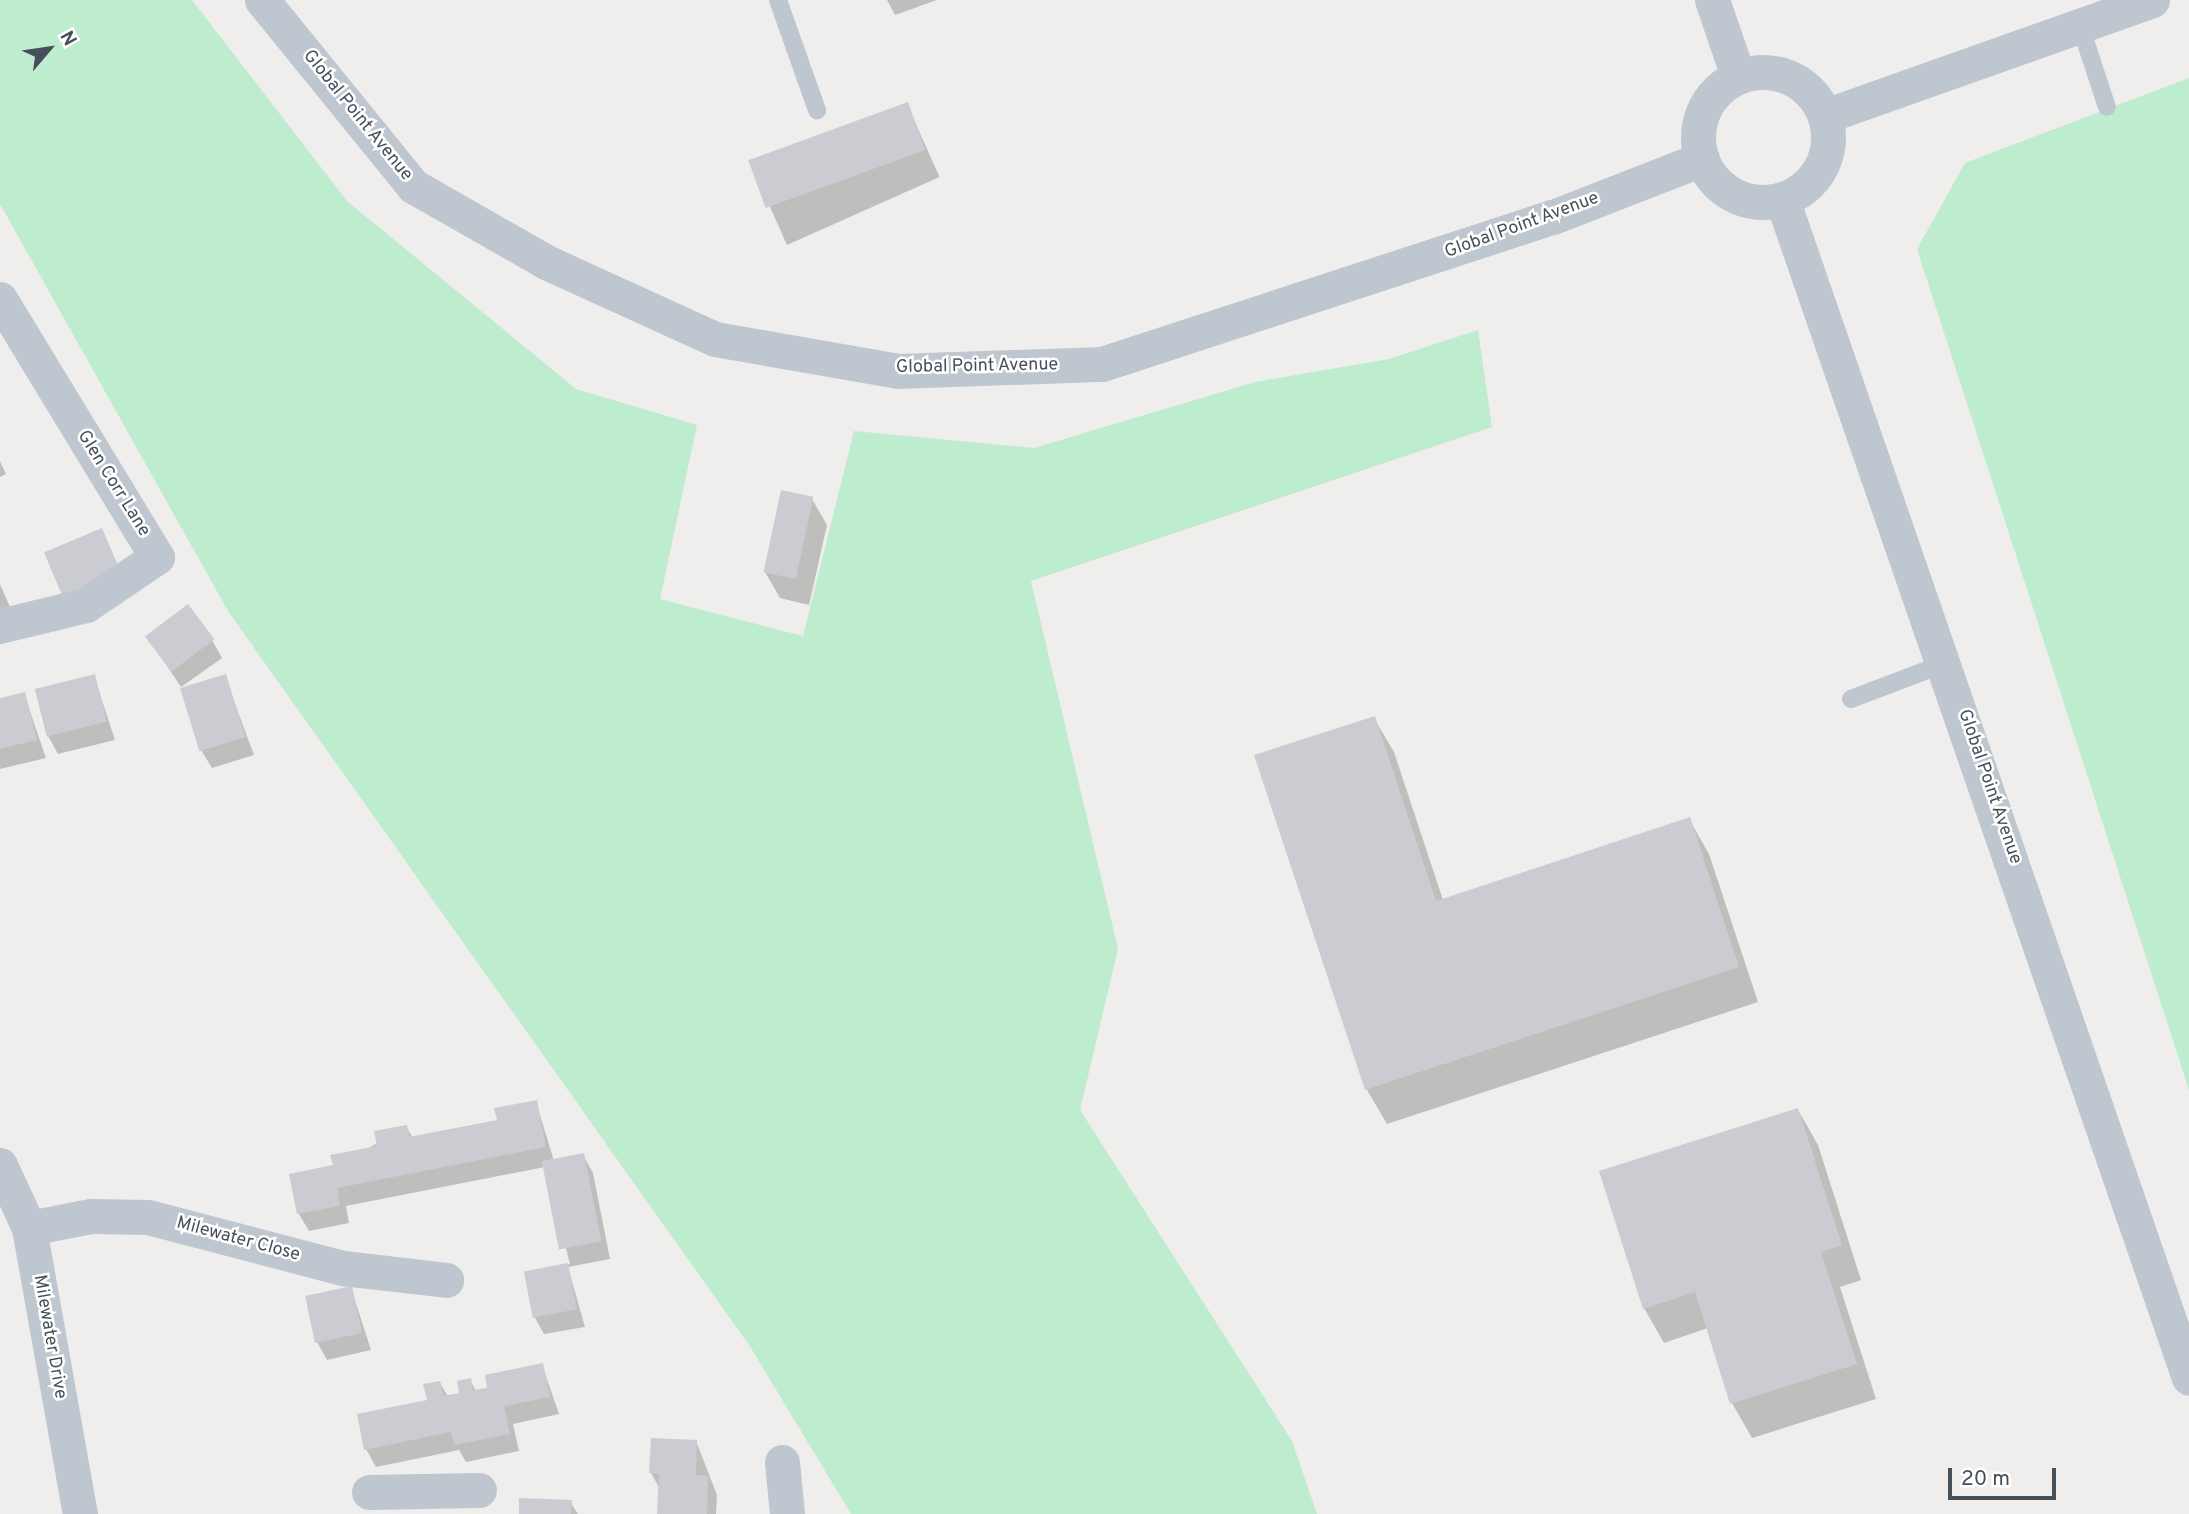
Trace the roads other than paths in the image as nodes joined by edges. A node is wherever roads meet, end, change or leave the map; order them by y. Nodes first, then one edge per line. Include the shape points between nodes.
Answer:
1 (262, 0) edge
2 (778, 0) edge
3 (1712, 0) edge
4 (2152, 0) edge
5 (2080, 25) junction
6 (1738, 76) junction
7 (2107, 107) dead end
8 (817, 110) dead end
9 (1825, 116) junction
10 (1702, 159) junction
11 (1782, 199) junction
12 (0, 299) edge
13 (0, 626) edge
14 (1946, 663) junction
15 (1851, 699) dead end
16 (0, 1166) edge
17 (29, 1228) junction
18 (446, 1280) dead end
19 (2189, 1378) edge
20 (782, 1462) dead end
21 (479, 1490) dead end
22 (369, 1492) dead end
23 (428, 1504) edge
24 (80, 1514) edge
25 (787, 1514) edge

1 - 10 street, Global Point Avenue via 413,186 546,262 715,339 898,371 1102,364 1528,225
2 - 8 lane
3 - 6 street
4 - 5 street
5 - 7 lane
5 - 9 street
6 - 9 street via 1759,71 1799,83
6 - 10 street via 1703,110
9 - 11 street via 1821,167
10 - 11 street via 1711,177 1743,199
11 - 14 street, Global Point Avenue
12 - 13 street, Glen Corr Lane via 158,557 86,605
14 - 15 lane
14 - 19 street, Global Point Avenue
16 - 17 street, Milewater Drive
17 - 18 street, Milewater Close via 92,1216 149,1217 343,1268
17 - 24 street, Milewater Drive
20 - 25 street
21 - 23 street
22 - 23 street

